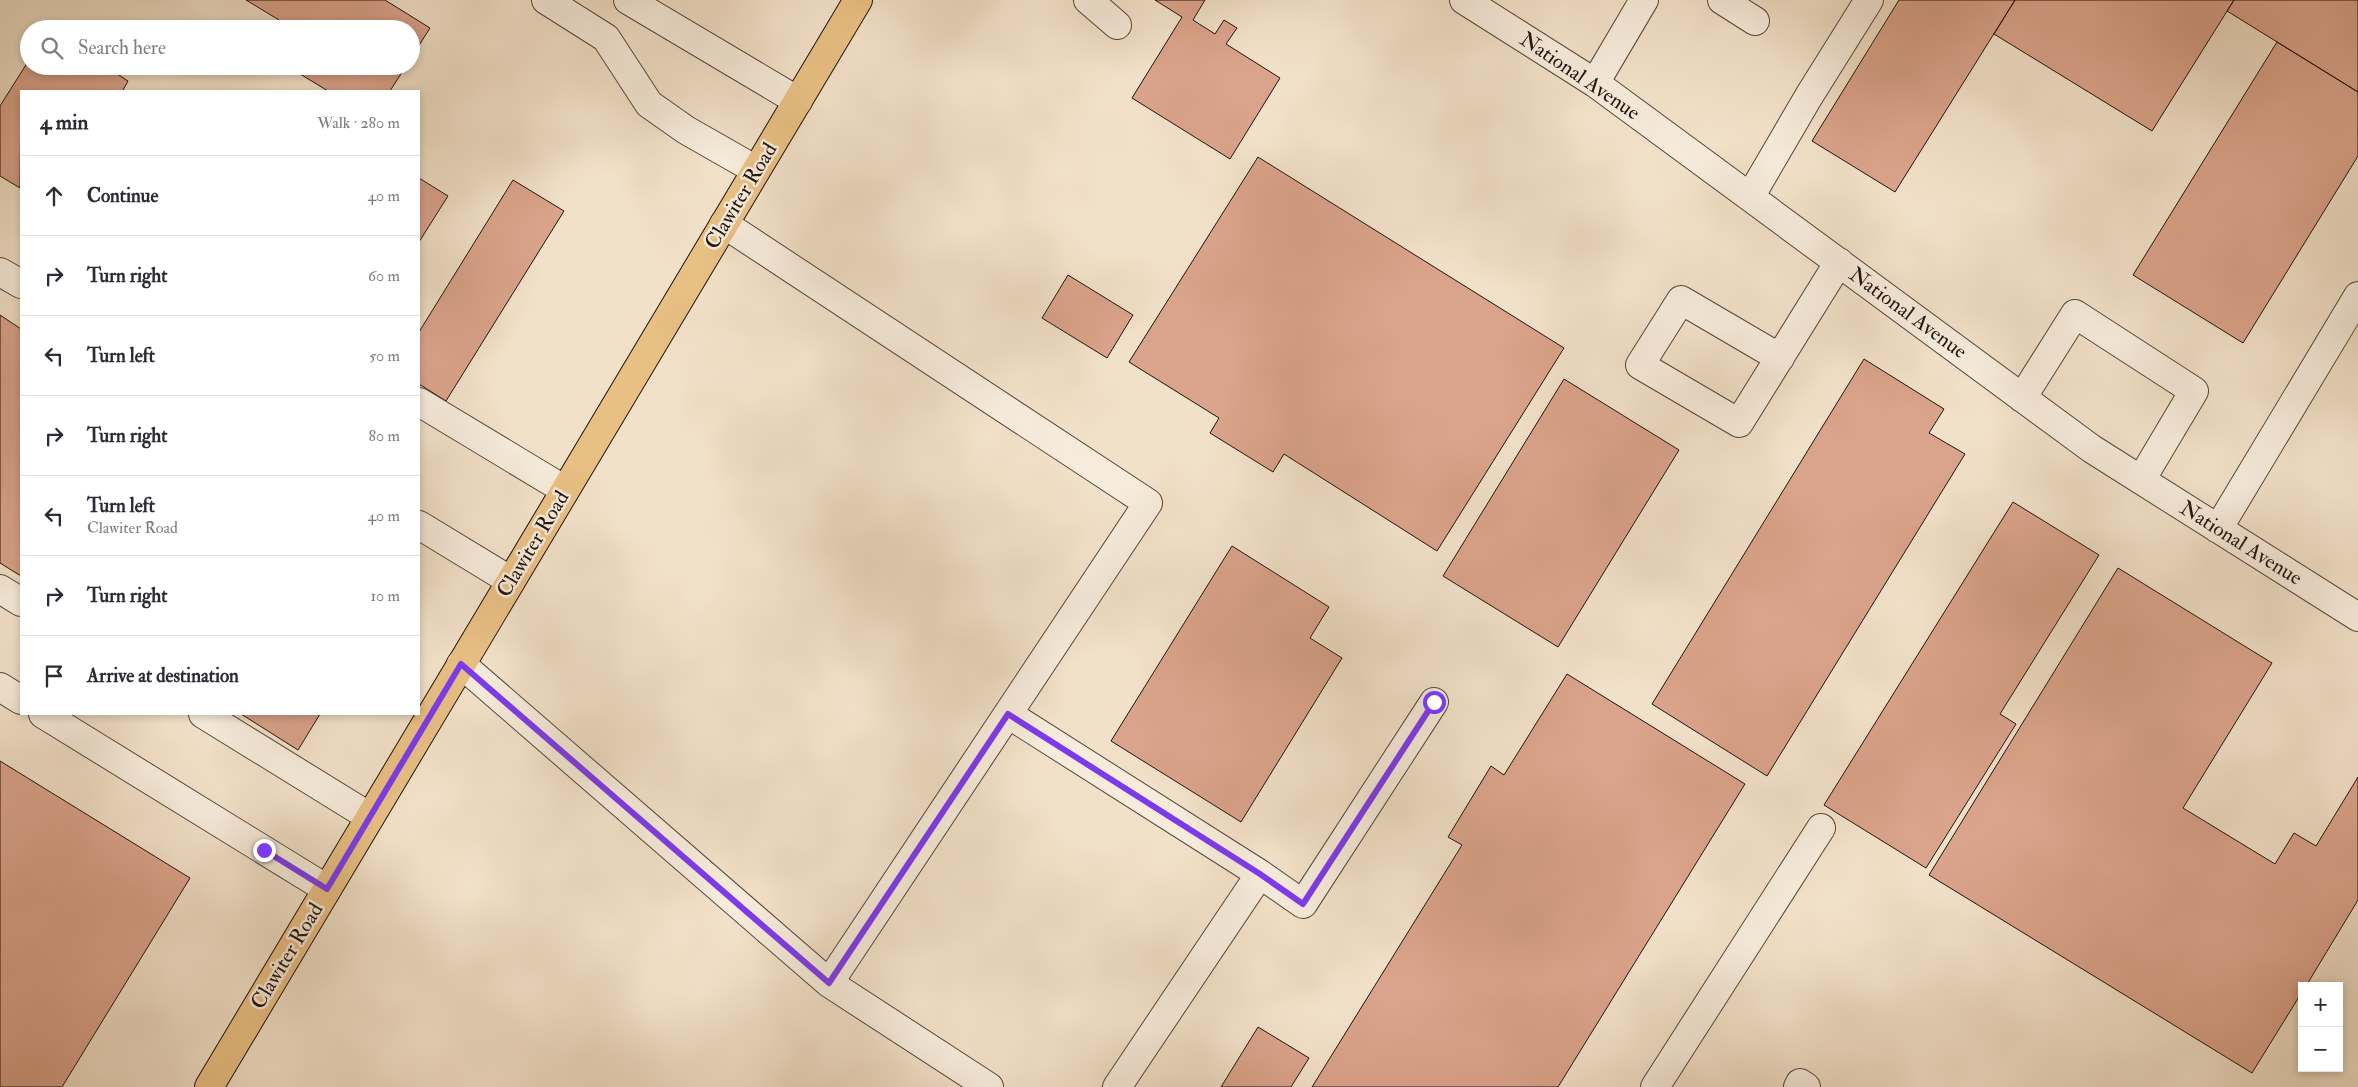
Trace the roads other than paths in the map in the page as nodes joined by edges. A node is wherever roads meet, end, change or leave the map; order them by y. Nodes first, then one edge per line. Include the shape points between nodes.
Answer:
1 (546, 0) edge
2 (628, 0) edge
3 (858, 0) edge
4 (1088, 0) edge
5 (1464, 0) edge
6 (1644, 0) edge
7 (1722, 0) edge
8 (1869, 0) edge
9 (1755, 21) dead end
10 (1116, 25) dead end
11 (1595, 83) junction
12 (798, 101) junction
13 (756, 170) junction
14 (1750, 197) junction
15 (724, 224) junction
16 (1839, 262) junction
17 (0, 272) edge
18 (20, 283) edge
19 (2358, 296) edge
20 (1780, 358) junction
21 (2022, 398) junction
22 (420, 403) edge
23 (2141, 480) junction
24 (565, 490) junction
25 (420, 526) edge
26 (2218, 529) junction
27 (511, 581) junction
28 (0, 589) edge
29 (20, 601) edge
30 (2358, 617) edge
31 (461, 664) junction
32 (0, 687) edge
33 (20, 699) edge
34 (1434, 702) dead end
35 (1008, 714) junction
36 (45, 715) edge
37 (205, 715) edge
38 (370, 817) junction
39 (1821, 828) dead end
40 (1260, 874) junction
41 (327, 889) junction
42 (829, 983) junction
43 (209, 1087) edge
44 (989, 1087) edge
45 (1116, 1087) edge
46 (1654, 1087) edge
47 (1798, 1087) edge
48 (1806, 1087) edge

1 - 13 street via 606,38 649,104 686,130
2 - 12 street
3 - 12 main road, Clawiter Road
4 - 10 street
5 - 11 street, National Avenue
6 - 11 street
7 - 9 street
8 - 14 street
11 - 14 street, National Avenue
12 - 13 main road, Clawiter Road
13 - 15 main road, Clawiter Road
14 - 16 street, National Avenue
15 - 24 main road, Clawiter Road
15 - 35 street via 1148,503
16 - 20 street
16 - 21 street, National Avenue
17 - 18 street
19 - 26 street
20 - 20 street via 1739,423 1640,365 1681,300
21 - 23 street, National Avenue
21 - 23 street via 2075,314 2194,391
22 - 24 street
23 - 26 street, National Avenue
24 - 27 main road, Clawiter Road
25 - 27 street
26 - 30 street, National Avenue
27 - 31 main road, Clawiter Road
28 - 29 street
31 - 38 main road, Clawiter Road
31 - 42 street
32 - 33 street
34 - 40 street via 1303,904
35 - 40 street
35 - 42 street
36 - 41 street
37 - 38 street
38 - 41 main road, Clawiter Road
39 - 46 street
40 - 45 street
41 - 43 main road, Clawiter Road
42 - 44 street
47 - 48 street via 1800,1083

